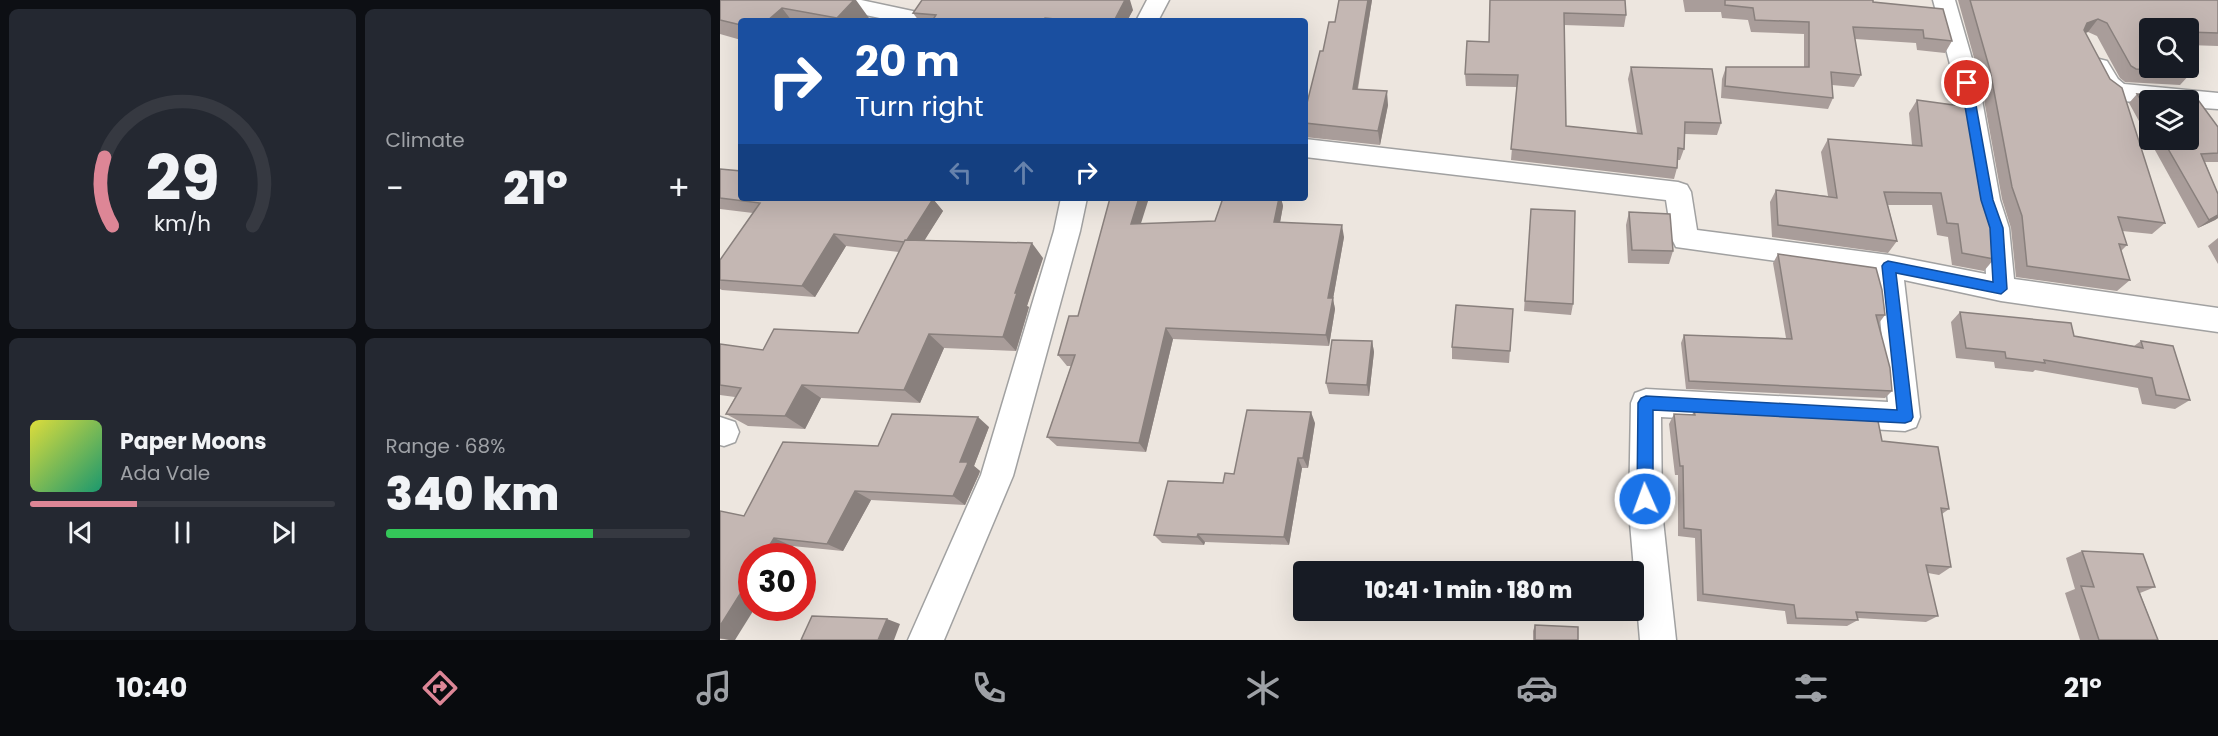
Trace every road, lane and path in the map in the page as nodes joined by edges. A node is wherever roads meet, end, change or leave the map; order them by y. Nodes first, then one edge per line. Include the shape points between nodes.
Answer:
1 (826, 0) edge
2 (1158, 0) edge
3 (1944, 0) edge
4 (914, 18) edge
5 (1149, 18) edge
6 (2088, 42) edge
7 (2218, 101) edge
8 (1308, 148) edge
9 (1073, 201) edge
10 (1888, 266) junction
11 (2001, 289) junction
12 (2218, 320) edge
13 (926, 640) edge
14 (1658, 640) edge

1 - 4 street
2 - 5 street
3 - 11 street via 1967,83 1987,200 1996,228
6 - 7 street via 2109,85 2118,93
8 - 10 street via 1678,192 1685,239
9 - 13 street via 997,476
10 - 11 street
10 - 14 street via 1905,417 1646,403 1644,487 1659,617
11 - 12 street

